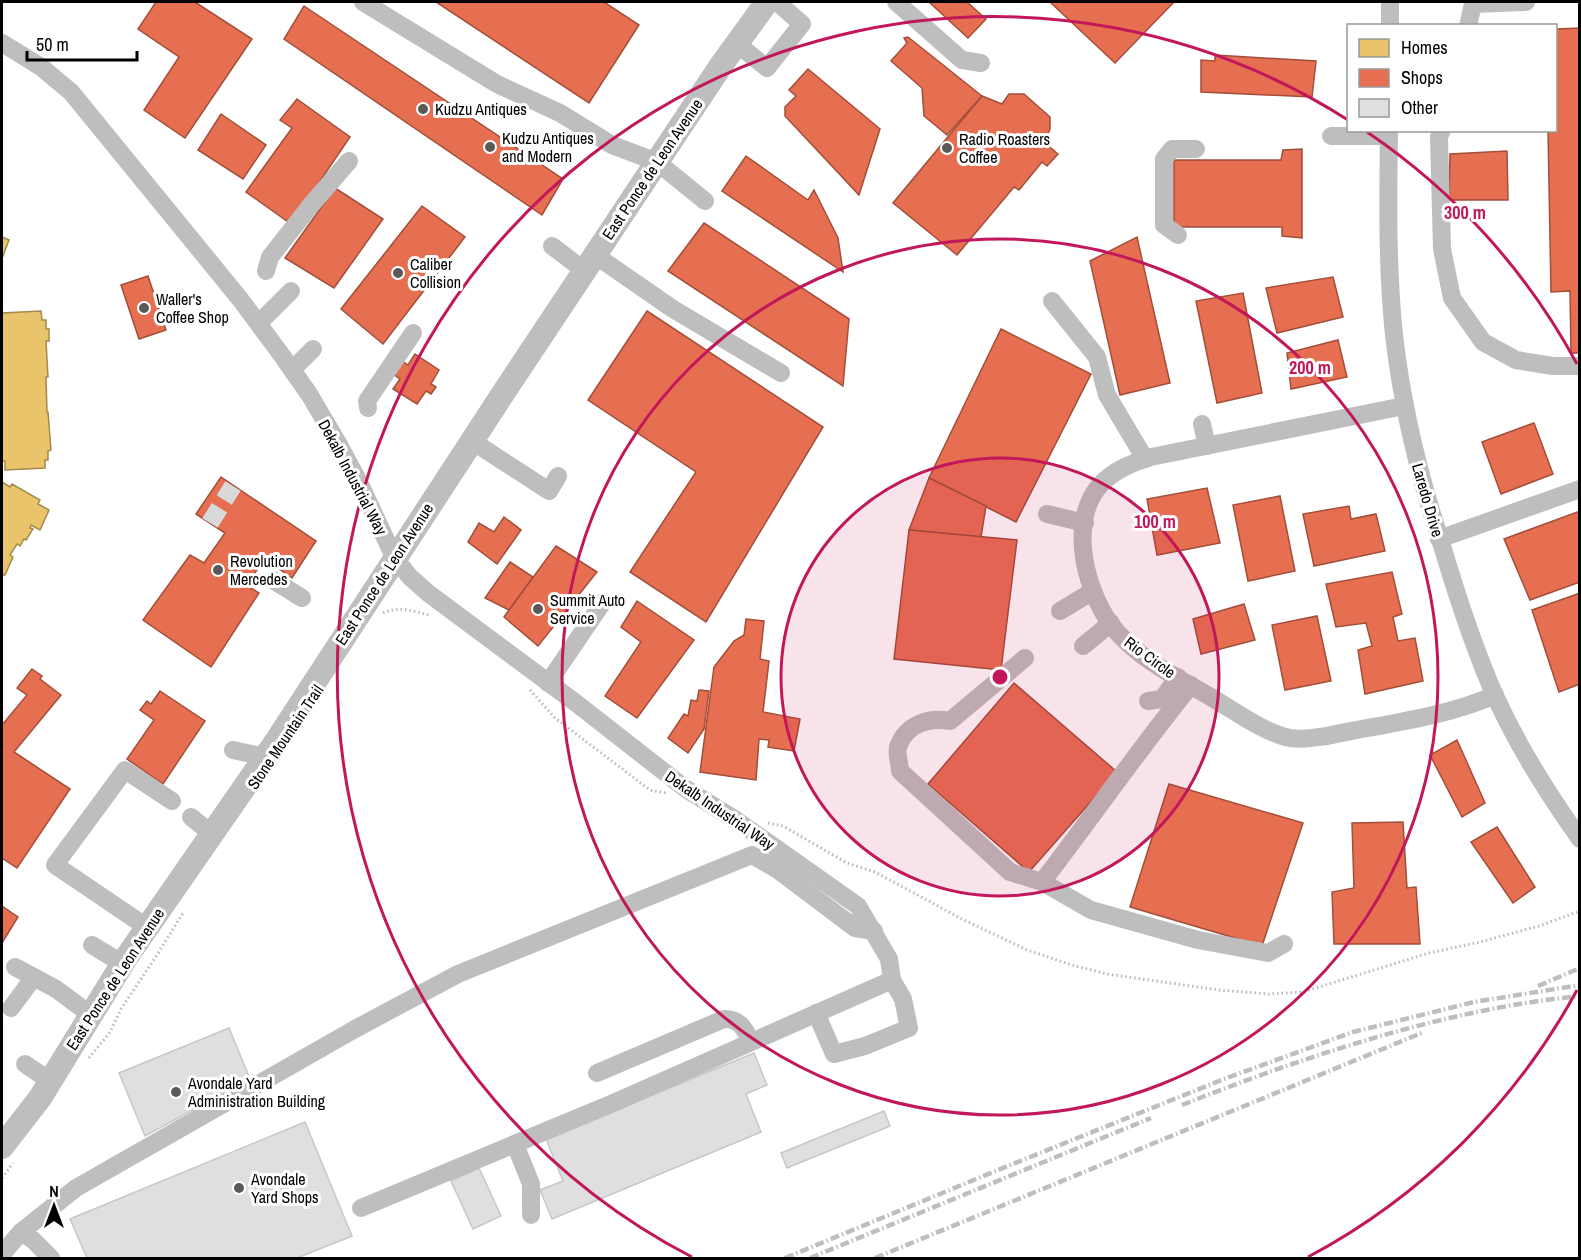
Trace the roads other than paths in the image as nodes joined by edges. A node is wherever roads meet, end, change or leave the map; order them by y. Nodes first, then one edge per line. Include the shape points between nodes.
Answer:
1 (363, 2) edge
2 (767, 2) edge
3 (777, 2) edge
4 (896, 2) edge
5 (1390, 2) edge
6 (1526, 2) edge
7 (1390, 24) edge
8 (1468, 24) edge
9 (2, 43) edge
10 (736, 44) junction
11 (981, 63) dead end
12 (1441, 132) edge
13 (1389, 133) edge
14 (1331, 136) dead end
15 (1196, 149) dead end
16 (349, 161) dead end
17 (657, 162) junction
18 (705, 201) dead end
19 (1178, 235) dead end
20 (552, 246) dead end
21 (590, 263) junction
22 (266, 271) dead end
23 (291, 291) dead end
24 (1052, 302) dead end
25 (259, 323) junction
26 (413, 333) dead end
27 (313, 349) dead end
28 (1580, 366) edge
29 (292, 370) junction
30 (781, 373) dead end
31 (1404, 406) junction
32 (368, 408) dead end
33 (1202, 424) dead end
34 (471, 441) junction
35 (1207, 446) junction
36 (1145, 459) junction
37 (558, 476) dead end
38 (1580, 489) edge
39 (1047, 514) dead end
40 (1084, 522) junction
41 (1439, 538) junction
42 (394, 557) junction
43 (273, 580) dead end
44 (1094, 591) junction
45 (302, 598) dead end
46 (603, 602) dead end
47 (1060, 611) dead end
48 (1111, 623) junction
49 (1083, 646) dead end
50 (1025, 658) dead end
51 (1184, 681) junction
52 (548, 683) junction
53 (1495, 695) junction
54 (1148, 701) dead end
55 (233, 750) dead end
56 (265, 757) junction
57 (172, 801) dead end
58 (191, 817) dead end
59 (212, 834) junction
60 (1580, 839) edge
61 (1041, 882) junction
62 (148, 928) junction
63 (874, 931) junction
64 (1284, 944) dead end
65 (92, 945) dead end
66 (123, 964) junction
67 (15, 967) dead end
68 (34, 977) junction
69 (892, 980) junction
70 (11, 1008) dead end
71 (816, 1013) junction
72 (91, 1015) junction
73 (751, 1041) junction
74 (25, 1064) dead end
75 (597, 1073) dead end
76 (50, 1081) junction
77 (7, 1144) edge
78 (515, 1144) junction
79 (361, 1208) dead end
80 (531, 1215) dead end
81 (21, 1232) junction
82 (2, 1254) edge
83 (51, 1258) edge

1 - 17 street via 498,84 560,113 612,145
2 - 10 main road, East Ponce de Leon Avenue
3 - 10 street via 802,24 767,68
4 - 11 street via 962,60
5 - 7 street
6 - 8 street via 1473,4
9 - 25 street, Dekalb Industrial Way via 41,67 71,92
10 - 17 main road, East Ponce de Leon Avenue via 705,102
12 - 28 street via 1442,249 1452,298 1483,342 1516,360
13 - 14 street
13 - 31 street, Laredo Drive via 1390,287
15 - 19 street via 1172,149 1164,159 1164,225
16 - 22 street via 270,257
17 - 18 street
17 - 21 main road, East Ponce de Leon Avenue
20 - 21 street
21 - 30 street
21 - 34 main road, East Ponce de Leon Avenue
23 - 25 street
24 - 36 street via 1097,357 1107,395
25 - 29 street, Dekalb Industrial Way
26 - 32 street via 367,400
27 - 29 street
29 - 42 street, Dekalb Industrial Way via 338,443
31 - 35 street, Rio Circle
31 - 41 street, Laredo Drive
33 - 35 street
34 - 37 street via 549,491
34 - 42 main road, East Ponce de Leon Avenue
35 - 36 street, Rio Circle
36 - 40 street, Rio Circle via 1121,469 1100,486
38 - 41 street
39 - 40 street
40 - 44 street, Rio Circle via 1084,560
41 - 53 street, Laredo Drive
42 - 52 street, Dekalb Industrial Way via 428,593
42 - 56 main road, East Ponce de Leon Avenue
43 - 45 street
44 - 47 street
44 - 48 street, Rio Circle
46 - 52 street
48 - 49 street
48 - 51 street, Rio Circle via 1139,653
50 - 61 street via 950,722 936,718 911,727 898,748 900,771 1010,872
51 - 53 street, Rio Circle via 1270,731 1306,739 1334,739 1474,704
51 - 54 street via 1162,699
51 - 61 street via 1102,803
52 - 63 street, Dekalb Industrial Way via 686,789 858,906
53 - 60 street, Laredo Drive via 1530,763
55 - 56 street
56 - 59 main road, East Ponce de Leon Avenue
57 - 62 street via 125,770 55,865
58 - 59 street
59 - 62 main road, East Ponce de Leon Avenue
61 - 64 street via 1091,910 1198,940 1268,953
62 - 66 main road, East Ponce de Leon Avenue
63 - 69 street via 889,959
63 - 81 street via 855,928 752,855 458,974 85,1182
65 - 66 street
66 - 72 main road, East Ponce de Leon Avenue
67 - 68 street
68 - 70 street
68 - 72 street
69 - 71 street
69 - 71 street via 903,999 909,1028 834,1054
71 - 73 street
72 - 76 main road, East Ponce de Leon Avenue
73 - 75 street via 742,1024 724,1019
73 - 78 street
74 - 76 street
76 - 77 main road, East Ponce de Leon Avenue
78 - 79 street
78 - 80 street via 531,1184
81 - 82 street
81 - 83 street

